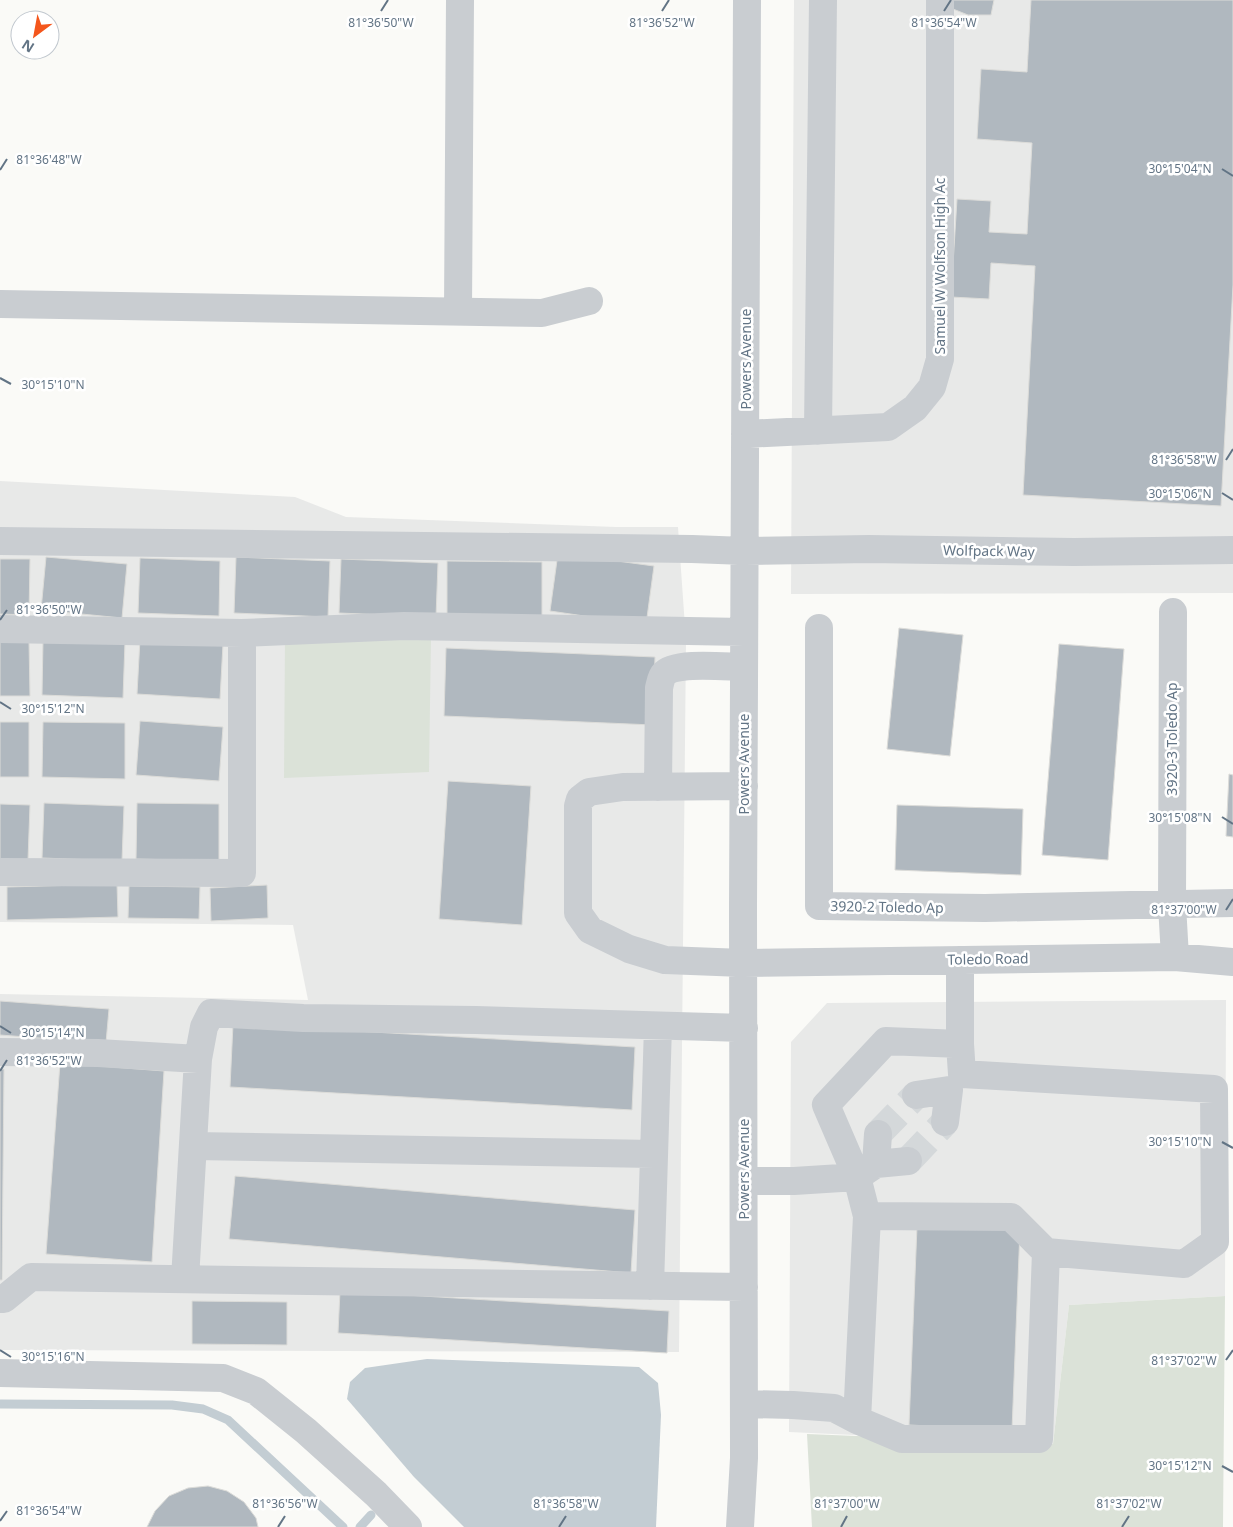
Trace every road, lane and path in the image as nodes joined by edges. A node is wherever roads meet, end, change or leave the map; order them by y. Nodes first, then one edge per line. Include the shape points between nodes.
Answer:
1 (460, 0) edge
2 (747, 0) edge
3 (823, 0) edge
4 (940, 0) edge
5 (589, 301) dead end
6 (0, 304) edge
7 (458, 311) junction
8 (818, 431) junction
9 (745, 434) junction
10 (0, 541) edge
11 (1233, 550) edge
12 (745, 551) junction
13 (1173, 612) dead end
14 (819, 628) dead end
15 (0, 629) edge
16 (744, 632) junction
17 (242, 633) junction
18 (744, 667) junction
19 (744, 786) junction
20 (658, 787) junction
21 (0, 872) edge
22 (1233, 904) edge
23 (1172, 905) junction
24 (1175, 957) junction
25 (960, 960) junction
26 (1233, 962) edge
27 (743, 963) junction
28 (658, 1026) junction
29 (744, 1028) junction
30 (960, 1044) junction
31 (0, 1052) edge
32 (198, 1059) junction
33 (956, 1082) junction
34 (916, 1095) tunnel mouth
35 (944, 1122) tunnel mouth
36 (878, 1134) tunnel mouth
37 (193, 1146) junction
38 (654, 1154) junction
39 (908, 1160) tunnel mouth
40 (866, 1170) junction
41 (744, 1181) junction
42 (867, 1216) junction
43 (1046, 1252) junction
44 (185, 1279) junction
45 (650, 1286) junction
46 (744, 1288) junction
47 (0, 1299) edge
48 (0, 1373) edge
49 (744, 1404) junction
50 (857, 1420) junction
51 (408, 1527) edge
52 (740, 1527) edge

1 - 7 street
2 - 9 street, Powers Avenue
3 - 8 street
4 - 8 street, Samuel W Wolfson High Ac via 940,359 935,378 915,408 888,428
5 - 7 street via 542,313
6 - 7 street
8 - 9 street, Samuel W Wolfson High Ac
9 - 12 street, Powers Avenue
10 - 12 street, Wolfpack Way
11 - 12 street, Wolfpack Way
12 - 16 street, Powers Avenue
13 - 23 street, 3920-3 Toledo Ap
14 - 23 street, 3920-2 Toledo Ap via 819,906
15 - 17 street
16 - 17 street via 404,626
16 - 18 street, Powers Avenue
17 - 21 street via 242,873
18 - 19 street, Powers Avenue
18 - 20 street via 692,666 672,668 664,673 659,688
19 - 20 street
19 - 27 street, Powers Avenue
20 - 27 street, Toledo Road via 623,787 589,792 580,799 578,914 590,930 629,950 665,960
22 - 23 street, 3920-2 Toledo Ap
23 - 24 street, 3920-3 Toledo Ap
24 - 25 street, Toledo Road
24 - 26 street, Toledo Road
25 - 27 street, Toledo Road
25 - 30 street
27 - 29 street, Powers Avenue
28 - 29 street
28 - 32 street via 211,1013 204,1027
28 - 38 street
29 - 41 street, Powers Avenue
30 - 33 street
30 - 40 street via 886,1041 826,1105
31 - 32 street
32 - 37 street
33 - 34 street
33 - 35 street
33 - 43 street via 1214,1089 1215,1242 1184,1264
36 - 40 street
37 - 38 street
37 - 44 street
38 - 45 street
39 - 40 street
40 - 41 street via 794,1181
40 - 42 street
41 - 46 street, Powers Avenue
42 - 43 street via 1011,1217
42 - 50 street
43 - 50 street via 1039,1439 902,1439
44 - 45 street
44 - 47 street via 31,1277
45 - 46 street
46 - 49 street, Powers Avenue
48 - 51 street via 223,1378 256,1391 306,1430
49 - 50 street via 834,1408
49 - 52 street, Powers Avenue

